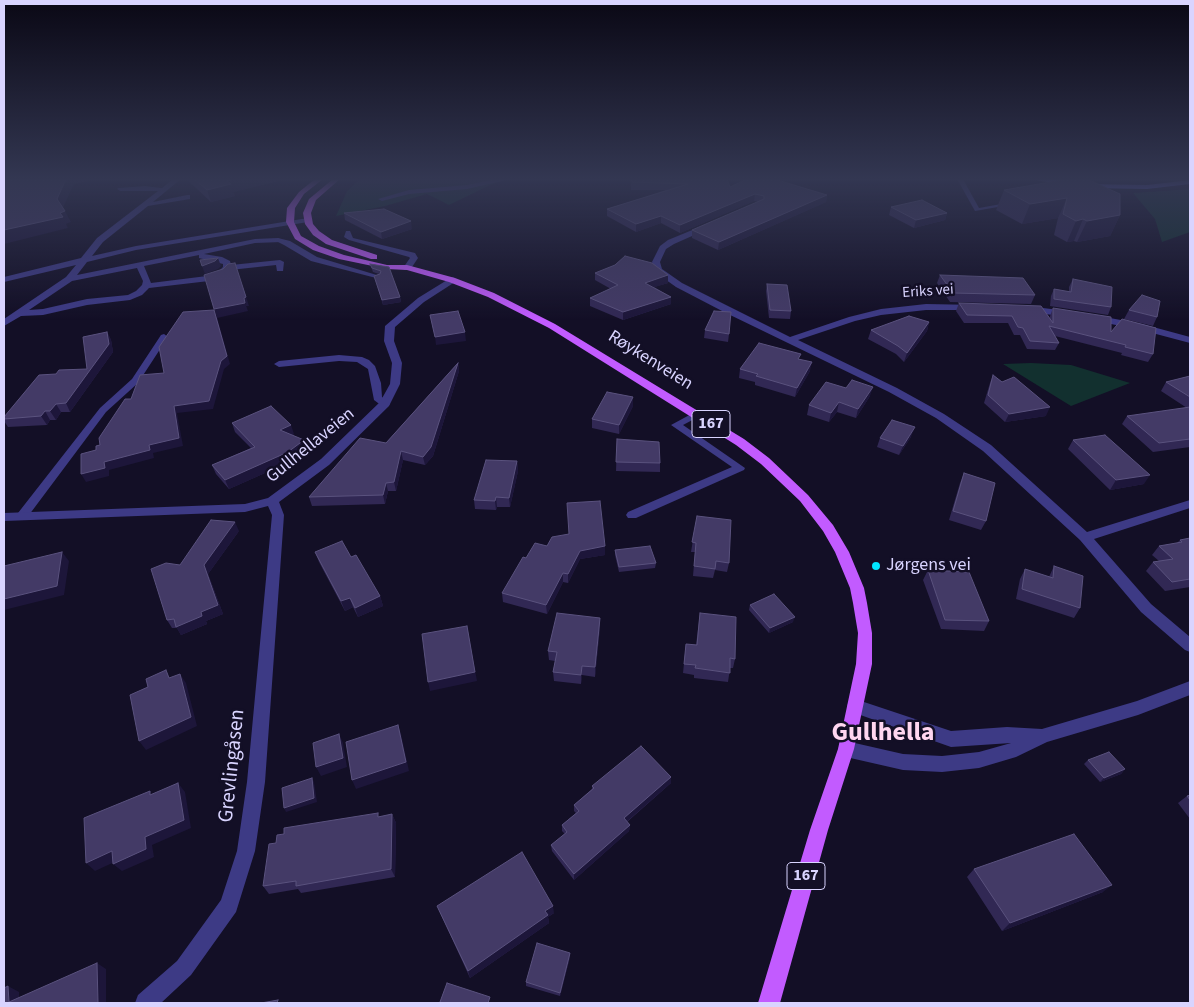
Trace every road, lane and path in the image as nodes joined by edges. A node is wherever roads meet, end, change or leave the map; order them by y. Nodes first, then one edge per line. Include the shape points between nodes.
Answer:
1 (118, 226) edge
2 (264, 226) edge
3 (292, 226) edge
4 (312, 226) edge
5 (708, 226) edge
6 (348, 232) dead end
7 (278, 240) joint
8 (192, 255) junction
9 (87, 259) junction
10 (140, 266) junction
11 (227, 268) junction
12 (280, 268) dead end
13 (407, 268) junction
14 (376, 276) edge
15 (4, 279) edge
16 (69, 280) junction
17 (452, 280) junction
18 (146, 286) junction
19 (984, 307) edge
20 (1020, 309) edge
21 (21, 313) junction
22 (4, 323) edge
23 (164, 337) edge
24 (789, 340) junction
25 (1190, 340) edge
26 (279, 364) dead end
27 (385, 404) junction
28 (695, 415) junction
29 (272, 501) junction
30 (1190, 504) edge
31 (632, 515) dead end
32 (22, 516) junction
33 (4, 517) edge
34 (1085, 537) junction
35 (1190, 646) edge
36 (1190, 688) edge
37 (855, 706) junction
38 (1042, 736) junction
39 (846, 749) junction
40 (146, 1003) edge
41 (769, 1003) edge

1 - 9 street via 100,240
2 - 9 street via 180,239
3 - 13 main road, Røykenveien / 167 via 298,237 322,251
4 - 13 main road, Røykenveien / 167 via 329,242 397,262
5 - 24 street via 671,242 658,255 658,270 679,285
6 - 13 lane via 351,239 412,255 414,258
7 - 8 street via 255,241
7 - 14 lane via 314,259
8 - 10 street
8 - 11 street via 218,259 227,263
9 - 15 street
9 - 16 street
10 - 16 street
10 - 18 street
11 - 12 street via 280,262
11 - 18 street via 209,278
13 - 17 main road, Røykenveien / 167
16 - 21 street
17 - 27 street, Gullhellaveien via 390,326 389,342 397,363 395,384
17 - 28 main road, Røykenveien / 167 via 552,326
18 - 21 street via 130,297
19 - 24 street, Eriks vei via 926,307 881,312
20 - 25 street via 1142,327
21 - 22 street
23 - 32 lane via 135,381 103,410
24 - 34 street via 940,416 987,448
26 - 27 lane via 359,359 372,368 377,398
27 - 29 street, Gullhellaveien via 325,462
28 - 31 lane via 676,425 740,468
28 - 37 main road, Røykenveien / 167 via 776,469 811,506 839,546 857,588 865,633 864,664
29 - 32 street, Gullhellaveien via 245,508
29 - 40 street, Grevlingåsen via 278,515 256,782 246,851 229,905 184,968
30 - 34 street
32 - 33 street, Gullhellaveien
34 - 35 street via 1146,608
36 - 38 street via 1138,708
37 - 38 street via 951,739
37 - 39 main road, Røykenveien / 167
38 - 39 street via 979,760 942,764 903,762
39 - 41 main road, Røykenveien / 167

